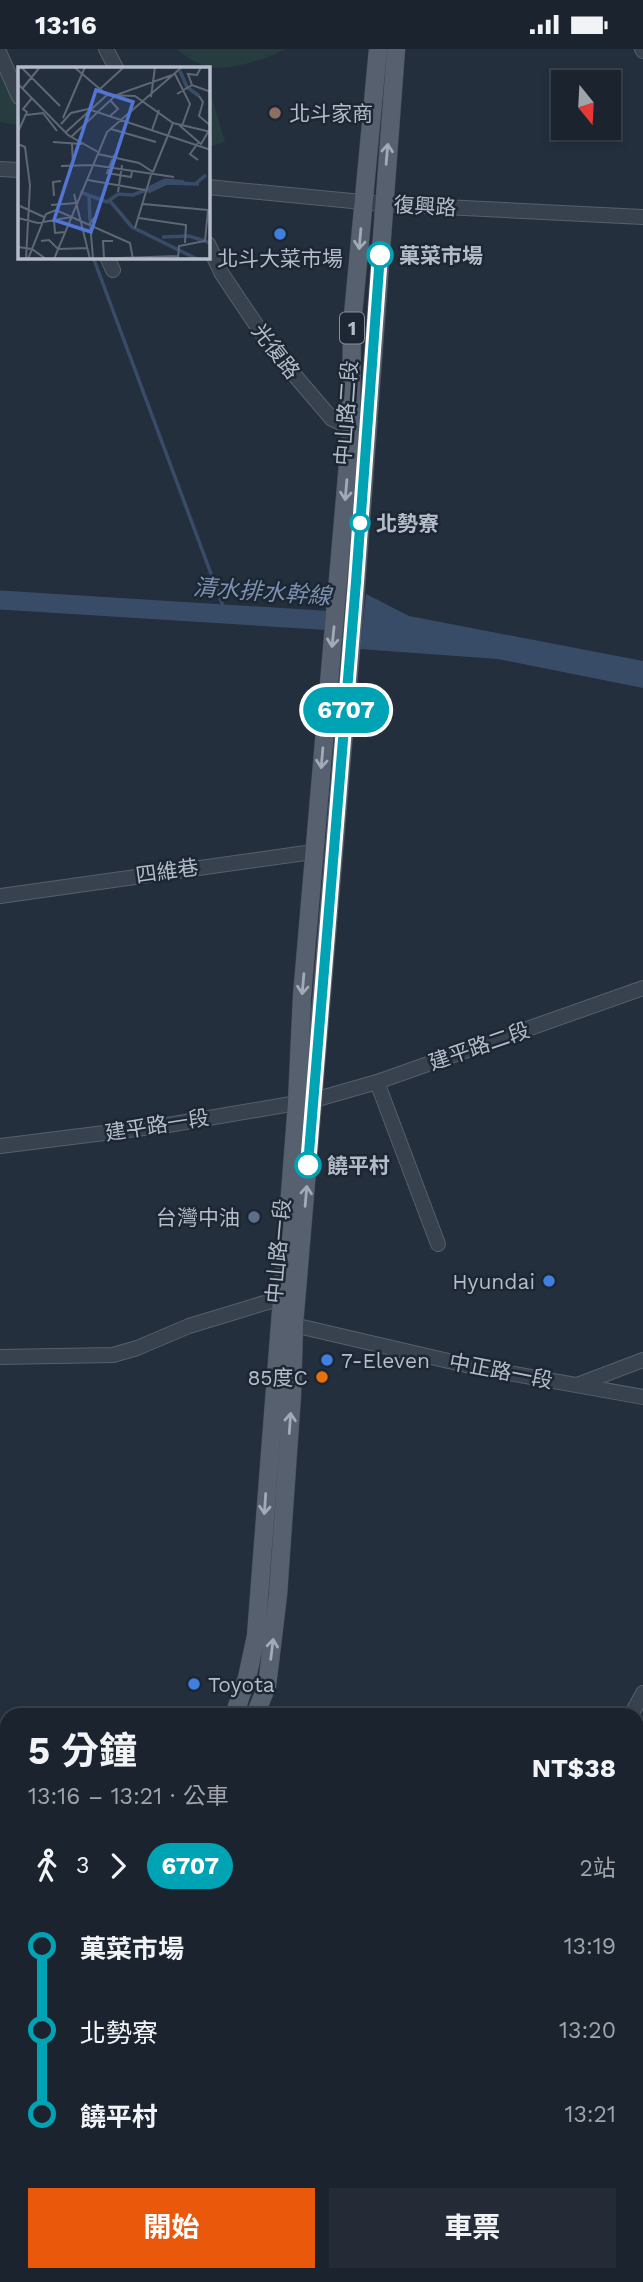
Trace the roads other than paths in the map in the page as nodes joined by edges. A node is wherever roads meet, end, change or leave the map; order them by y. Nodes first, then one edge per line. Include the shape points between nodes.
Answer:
1 (106, 49) edge
2 (377, 49) edge
3 (396, 49) edge
4 (0, 54) edge
5 (115, 67) edge
6 (18, 95) edge
7 (0, 169) edge
8 (18, 170) edge
9 (210, 187) edge
10 (363, 203) junction
11 (383, 204) junction
12 (643, 217) edge
13 (210, 248) edge
14 (359, 432) junction
15 (345, 611) junction
16 (334, 849) junction
17 (314, 850) junction
18 (0, 895) edge
19 (643, 988) edge
20 (377, 1082) junction
21 (305, 1102) junction
22 (0, 1146) edge
23 (438, 1244) dead end
24 (289, 1298) junction
25 (286, 1323) junction
26 (0, 1357) edge
27 (643, 1360) edge
28 (576, 1385) junction
29 (643, 1397) edge
30 (236, 1708) edge
31 (258, 1708) edge

1 - 5 street
2 - 10 main road, 中山路二段 / 1
11 -> 3 main road, 中山路二段 / 1
4 - 6 street
7 - 8 street
9 - 10 street, 復興路
10 - 11 street, 復興路
10 -> 14 main road, 中山路二段 / 1 via 352,326
11 - 12 street, 復興路
11 - 14 main road, 中山路二段 / 1
13 - 14 street, 光復路 via 273,351 332,419
14 - 15 main road, 中山路二段 / 1
15 - 16 main road, 中山路一段 / 1 via 350,664
15 -> 17 main road, 中山路一段 / 1 via 331,665
16 - 17 street, 四維巷
16 - 21 main road, 中山路一段 / 1
17 - 18 street, 四維巷
17 -> 21 main road, 中山路一段 / 1 via 302,996
19 - 20 street, 建平路二段
20 - 21 street, 建平路二段
20 - 23 street
21 - 22 street, 建平路一段
21 - 24 main road, 中山路一段 / 1
24 - 25 main road, 中山路一段 / 1
24 - 26 street via 189,1326 113,1355
25 - 28 street, 中正路一段
25 -> 30 main road, 中山路一段 / 1 via 256,1636
31 -> 25 main road, 中山路一段 / 1 via 267,1686 278,1595 292,1395
27 - 28 street
28 - 29 street, 中正路一段

